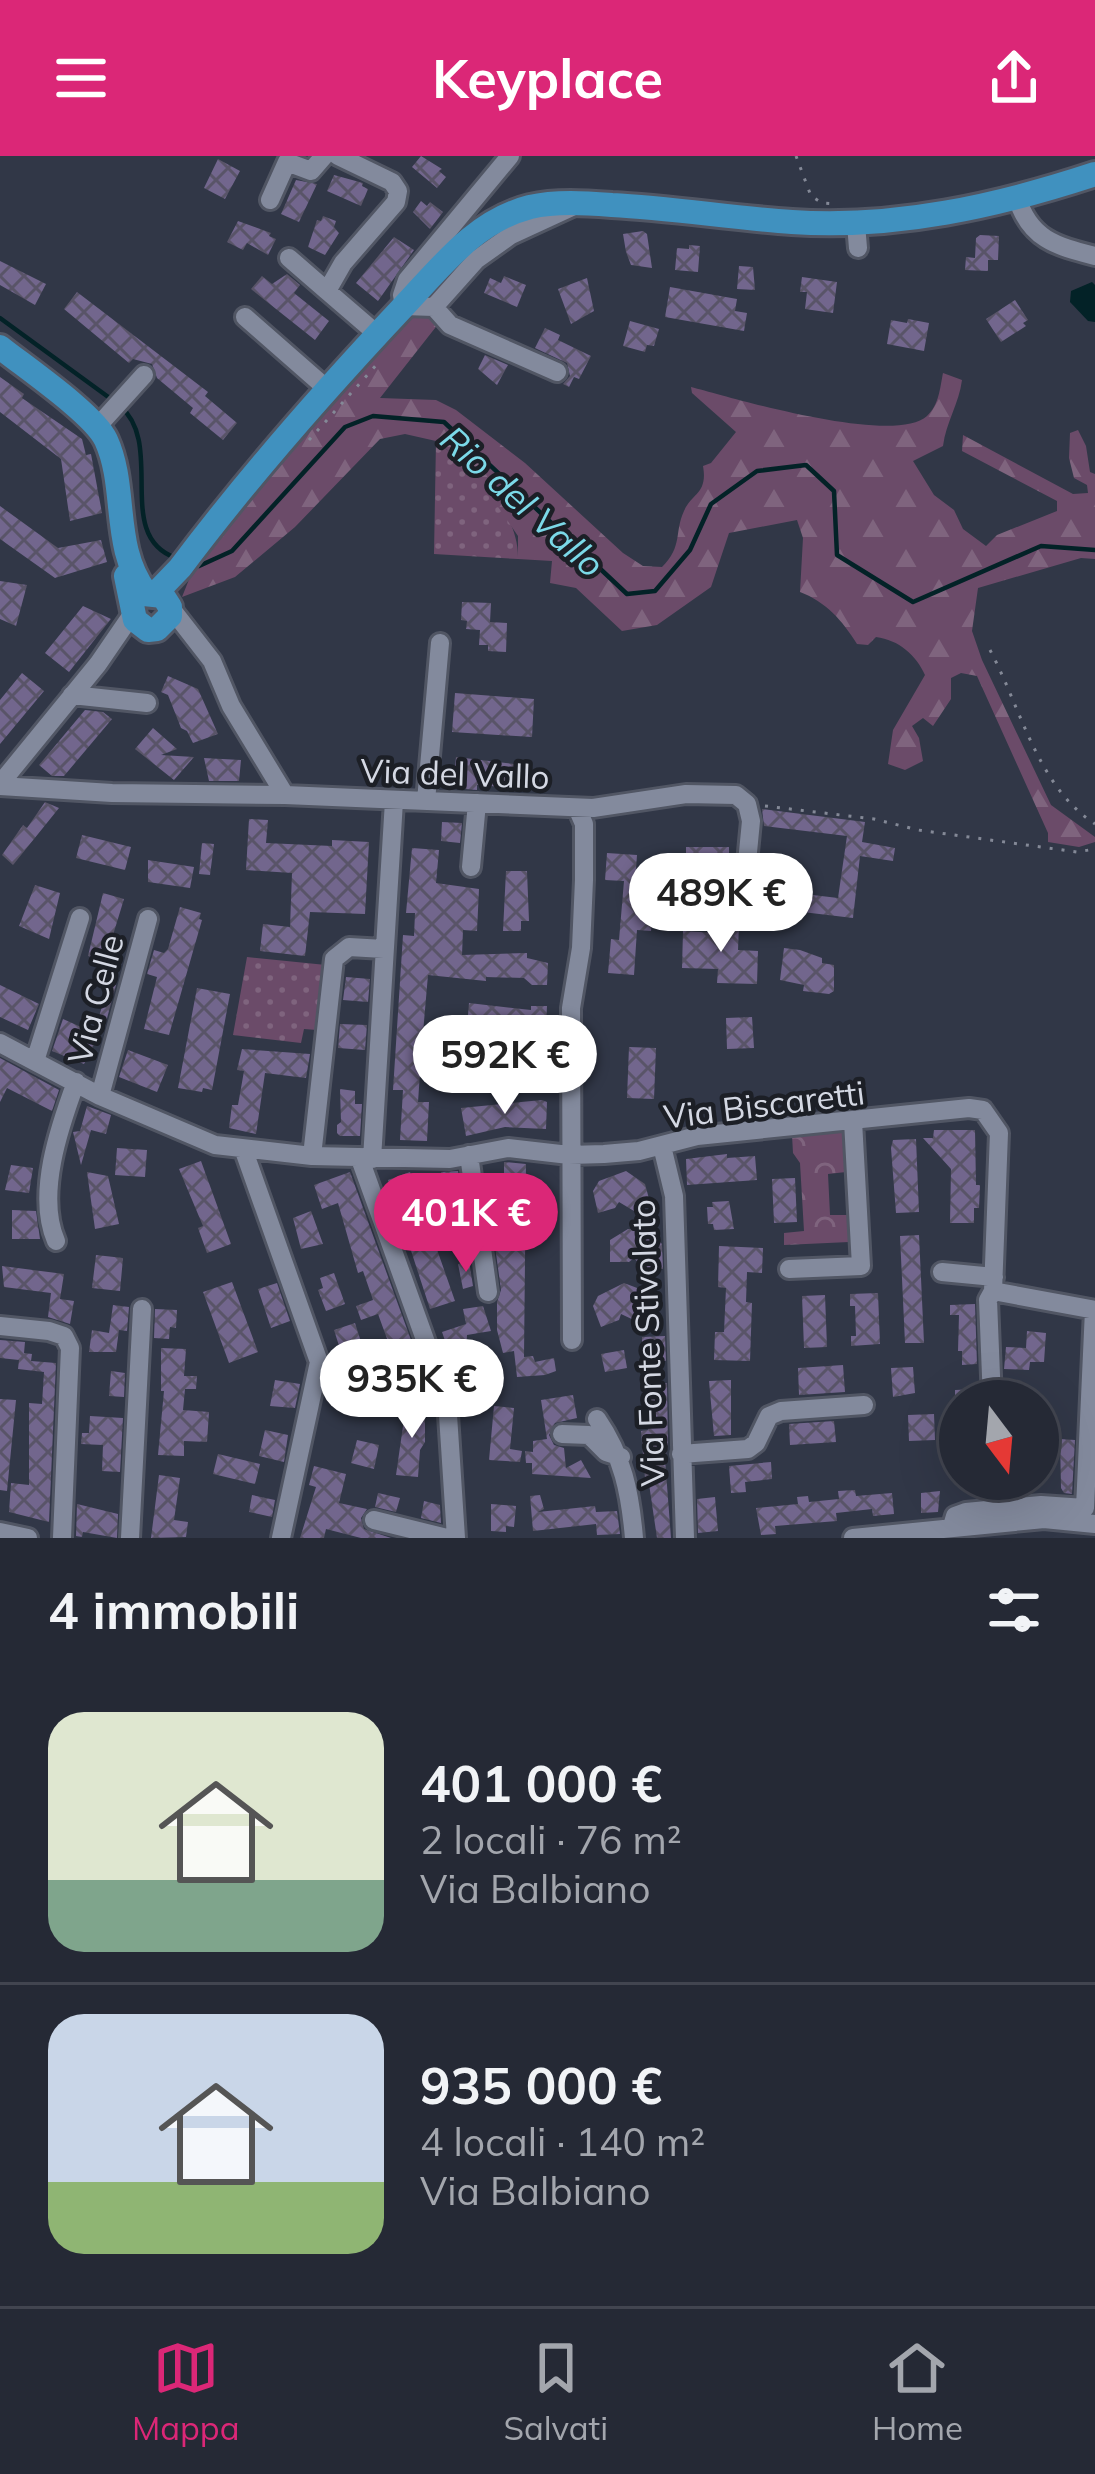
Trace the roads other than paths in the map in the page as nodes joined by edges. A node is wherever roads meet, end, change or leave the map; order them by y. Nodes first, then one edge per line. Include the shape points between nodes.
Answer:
1 (324, 156) edge
2 (338, 156) edge
3 (510, 156) edge
4 (1095, 174) edge
5 (1017, 197) junction
6 (270, 200) dead end
7 (1095, 256) edge
8 (289, 258) dead end
9 (455, 266) junction
10 (327, 291) junction
11 (404, 306) junction
12 (434, 307) junction
13 (245, 317) dead end
14 (383, 342) junction
15 (0, 347) edge
16 (557, 373) dead end
17 (144, 375) dead end
18 (326, 388) junction
19 (104, 419) junction
20 (161, 596) junction
21 (440, 643) dead end
22 (72, 695) junction
23 (148, 703) dead end
24 (0, 784) edge
25 (285, 795) junction
26 (394, 801) junction
27 (426, 801) junction
28 (477, 803) junction
29 (577, 808) junction
30 (472, 867) dead end
31 (687, 903) dead end
32 (80, 918) dead end
33 (148, 919) dead end
34 (384, 949) junction
35 (0, 1043) edge
36 (35, 1061) junction
37 (76, 1082) junction
38 (100, 1096) junction
39 (853, 1121) junction
40 (776, 1128) junction
41 (662, 1147) junction
42 (244, 1151) junction
43 (778, 1151) dead end
44 (469, 1155) junction
45 (312, 1156) junction
46 (569, 1156) junction
47 (366, 1159) junction
48 (56, 1241) dead end
49 (789, 1269) dead end
50 (942, 1272) dead end
51 (993, 1284) junction
52 (488, 1292) dead end
53 (142, 1309) dead end
54 (1094, 1310) edge
55 (0, 1327) edge
56 (572, 1340) dead end
57 (991, 1380) edge
58 (864, 1405) dead end
59 (597, 1419) dead end
60 (562, 1434) dead end
61 (681, 1454) junction
62 (621, 1457) junction
63 (374, 1520) dead end
64 (1005, 1522) edge
65 (1090, 1528) edge
66 (0, 1532) edge
67 (928, 1533) edge
68 (28, 1538) edge
69 (62, 1538) edge
70 (130, 1538) edge
71 (280, 1538) edge
72 (451, 1538) edge
73 (634, 1538) edge
74 (686, 1538) edge
75 (853, 1538) edge

1 - 6 street via 311,172 287,162
2 - 10 street via 398,191
3 - 11 street via 406,280
4 - 5 main road
5 - 7 street via 1023,219 1053,245
5 - 9 main road via 856,235 750,225 684,208 530,207 493,222
8 - 10 street
9 - 11 main road
9 - 12 street
10 - 14 street
11 - 12 street
11 - 14 main road
12 - 16 street via 450,325
13 - 18 street
14 - 18 main road
15 - 19 main road
17 - 19 street
18 - 20 main road via 219,506
19 - 20 main road via 134,577
20 - 22 street
20 - 25 street via 220,674
21 - 27 street
22 - 23 street
22 - 24 street
24 - 25 street, Via del Vallo
25 - 26 street, Via del Vallo
26 - 27 street, Via del Vallo
26 - 34 street
27 - 28 street, Via del Vallo
28 - 29 street, Via del Vallo
28 - 30 street
29 - 31 street, Via del Vallo via 686,794 736,795 747,803 743,904
29 - 46 street via 584,824 583,925 571,1008
32 - 36 street
33 - 38 street, Via Celle
34 - 45 street via 349,947 334,958
34 - 47 street
35 - 36 street, Via Biscaretti
36 - 37 street, Via Biscaretti
37 - 38 street, Via Biscaretti
37 - 48 street via 49,1187
38 - 42 street, Via Biscaretti
39 - 40 street, Via Biscaretti
39 - 49 street via 861,1266
39 - 51 street, Via Biscaretti via 969,1108 994,1121 1000,1133
40 - 41 street, Via Biscaretti
40 - 43 street
41 - 46 street, Via Biscaretti
41 - 61 street, Via Fonte Stivolato via 674,1196
42 - 45 street, Via Biscaretti
42 - 71 street via 319,1362
44 - 46 street, Via Biscaretti via 508,1148
44 - 47 street, Via Biscaretti
44 - 52 street
45 - 47 street, Via Biscaretti
46 - 56 street
47 - 72 street via 448,1415
50 - 51 street
51 - 54 street
51 - 57 street
53 - 70 street
54 - 64 street via 1085,1508 1041,1505
55 - 69 street via 49,1331 70,1348
58 - 61 street via 781,1412 769,1416 748,1449
59 - 62 street
60 - 62 street via 589,1435
61 - 74 street, Via Fonte Stivolato
62 - 73 street
63 - 72 street
64 - 65 street
64 - 67 street
66 - 68 street
67 - 75 street

